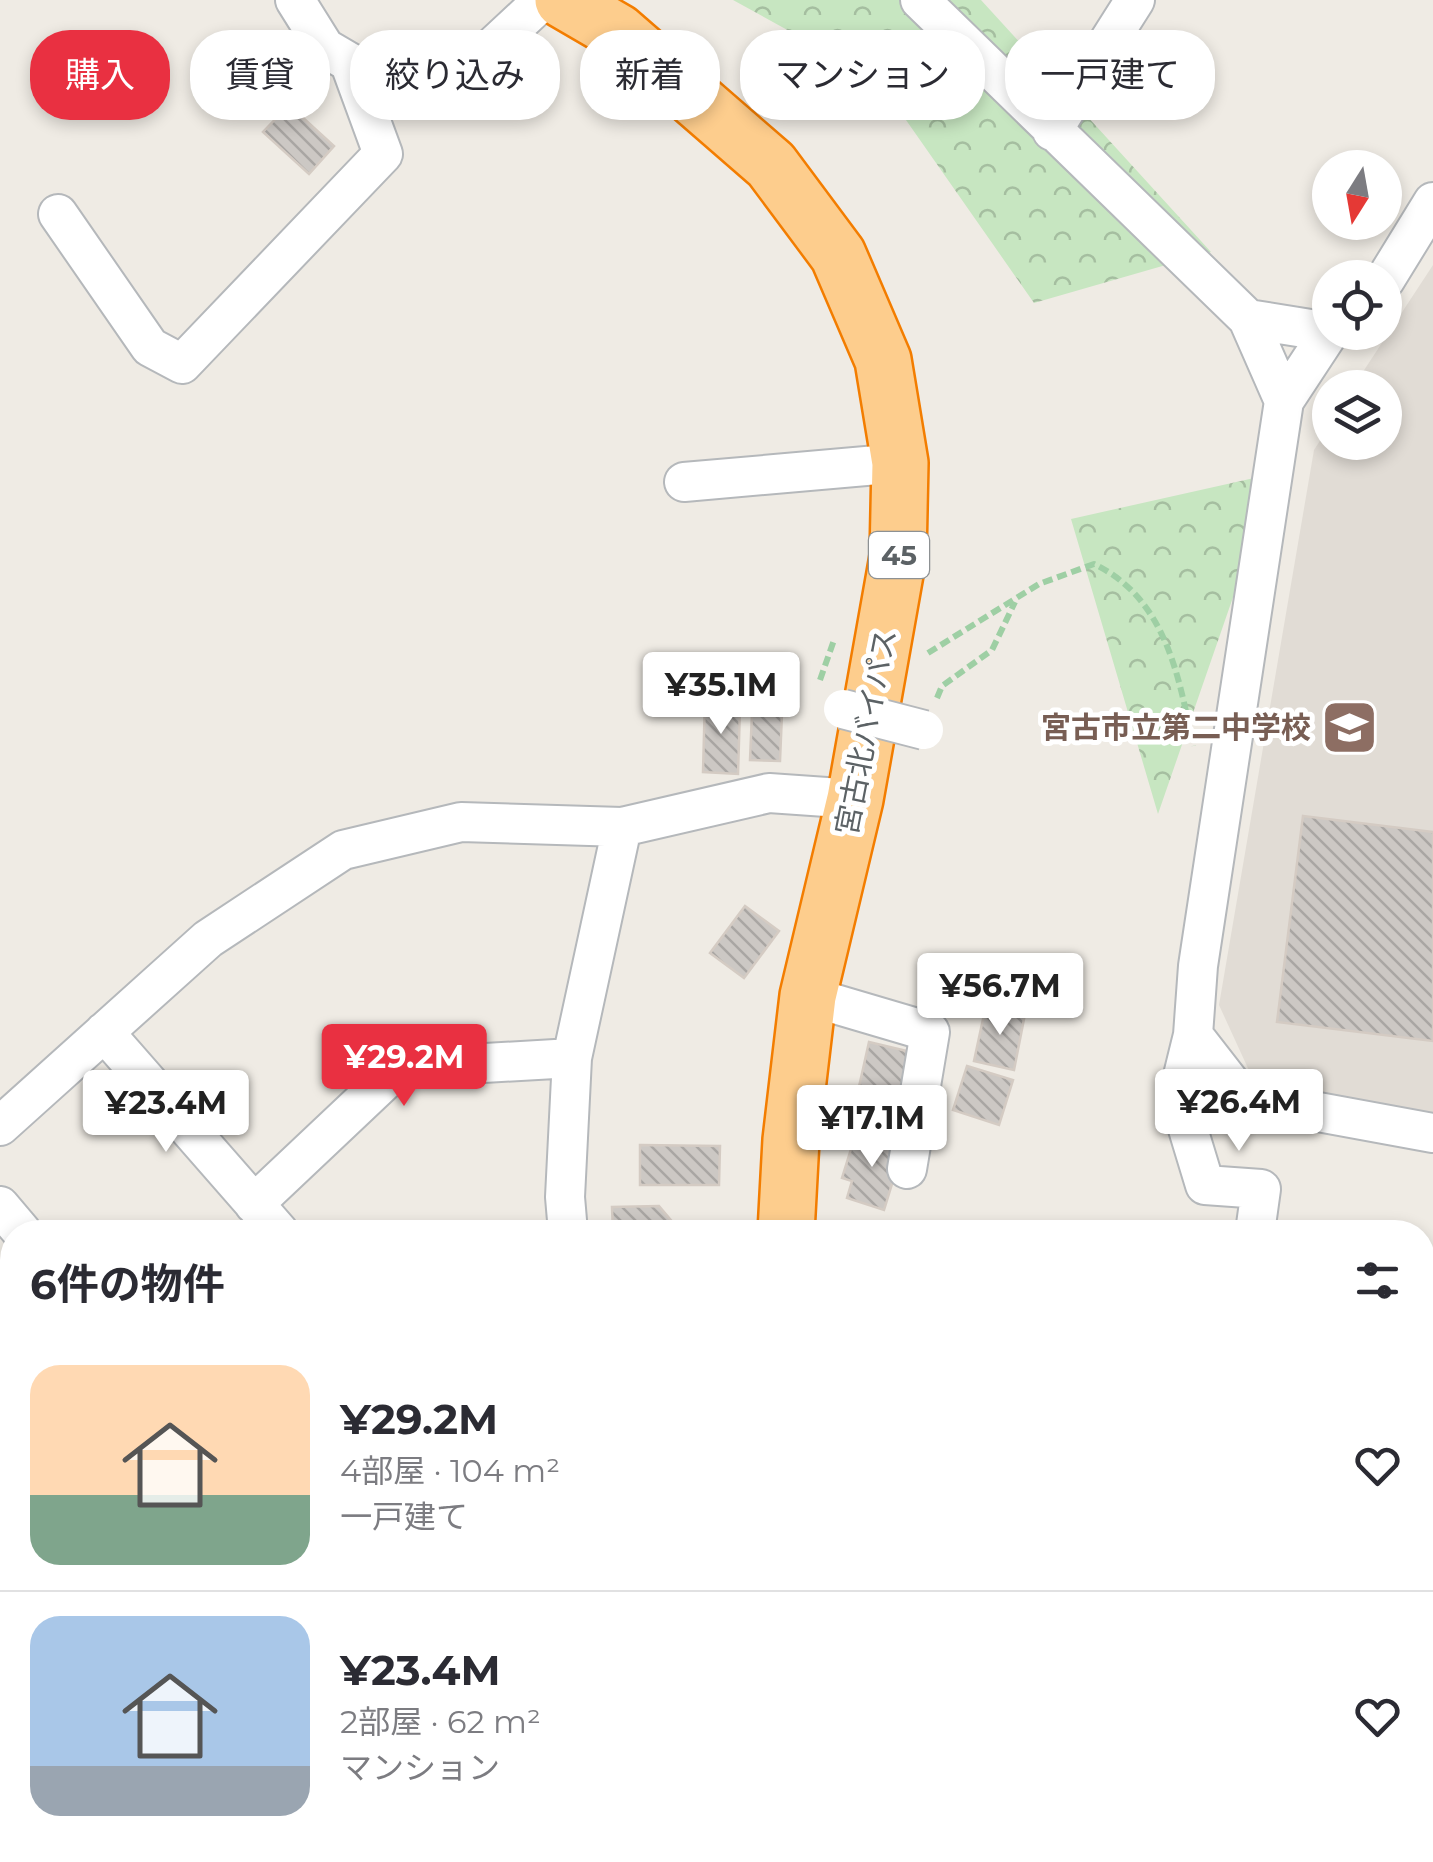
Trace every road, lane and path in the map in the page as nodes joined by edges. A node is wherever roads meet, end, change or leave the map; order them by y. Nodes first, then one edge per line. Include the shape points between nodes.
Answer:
1 (295, 0) edge
2 (542, 0) edge
3 (563, 0) edge
4 (920, 0) edge
5 (1135, 0) edge
6 (510, 30) edge
7 (350, 64) edge
8 (371, 120) edge
9 (1052, 131) junction
10 (1433, 202) edge
11 (58, 214) dead end
12 (1397, 260) edge
13 (1248, 320) junction
14 (1312, 329) edge
15 (1318, 350) edge
16 (1284, 401) junction
17 (900, 463) junction
18 (684, 482) dead end
19 (1016, 599) junction
20 (836, 634) dead end
21 (847, 691) junction
22 (924, 730) joint
23 (1193, 747) dead end
24 (855, 800) junction
25 (622, 827) junction
26 (808, 996) junction
27 (104, 1032) junction
28 (1193, 1035) junction
29 (572, 1058) junction
30 (0, 1126) edge
31 (1433, 1132) edge
32 (907, 1169) dead end
33 (254, 1204) junction
34 (269, 1220) edge
35 (567, 1220) edge
36 (787, 1220) edge
37 (1257, 1220) edge

1 - 7 street via 325,48
2 - 6 street
3 - 17 highway, 宮古北バイパス / 45 via 618,32 770,165 838,255 883,360
4 - 9 street
5 - 9 street
8 - 11 street via 383,154 182,364 150,347
9 - 13 street
10 - 12 street
13 - 14 street
13 - 16 street
15 - 16 street
16 - 28 street
17 - 18 street
17 - 21 highway, 宮古北バイパス / 45 via 898,557
19 - 21 path
19 - 22 path via 992,650 942,686
19 - 23 path via 1094,564 1120,576 1161,628
20 - 21 path
21 - 22 street, bridge
21 - 24 highway, 宮古北バイパス / 45
24 - 25 street via 768,792
24 - 26 highway, 宮古北バイパス / 45
25 - 27 street via 462,822 343,850 208,938
25 - 29 street
26 - 32 street via 930,1032
26 - 36 highway, 宮古北バイパス / 45
27 - 30 street
27 - 33 street
28 - 31 street via 1242,1098
28 - 37 street via 1178,1096 1205,1185 1261,1189
29 - 33 street via 398,1068
29 - 35 street
33 - 34 street

